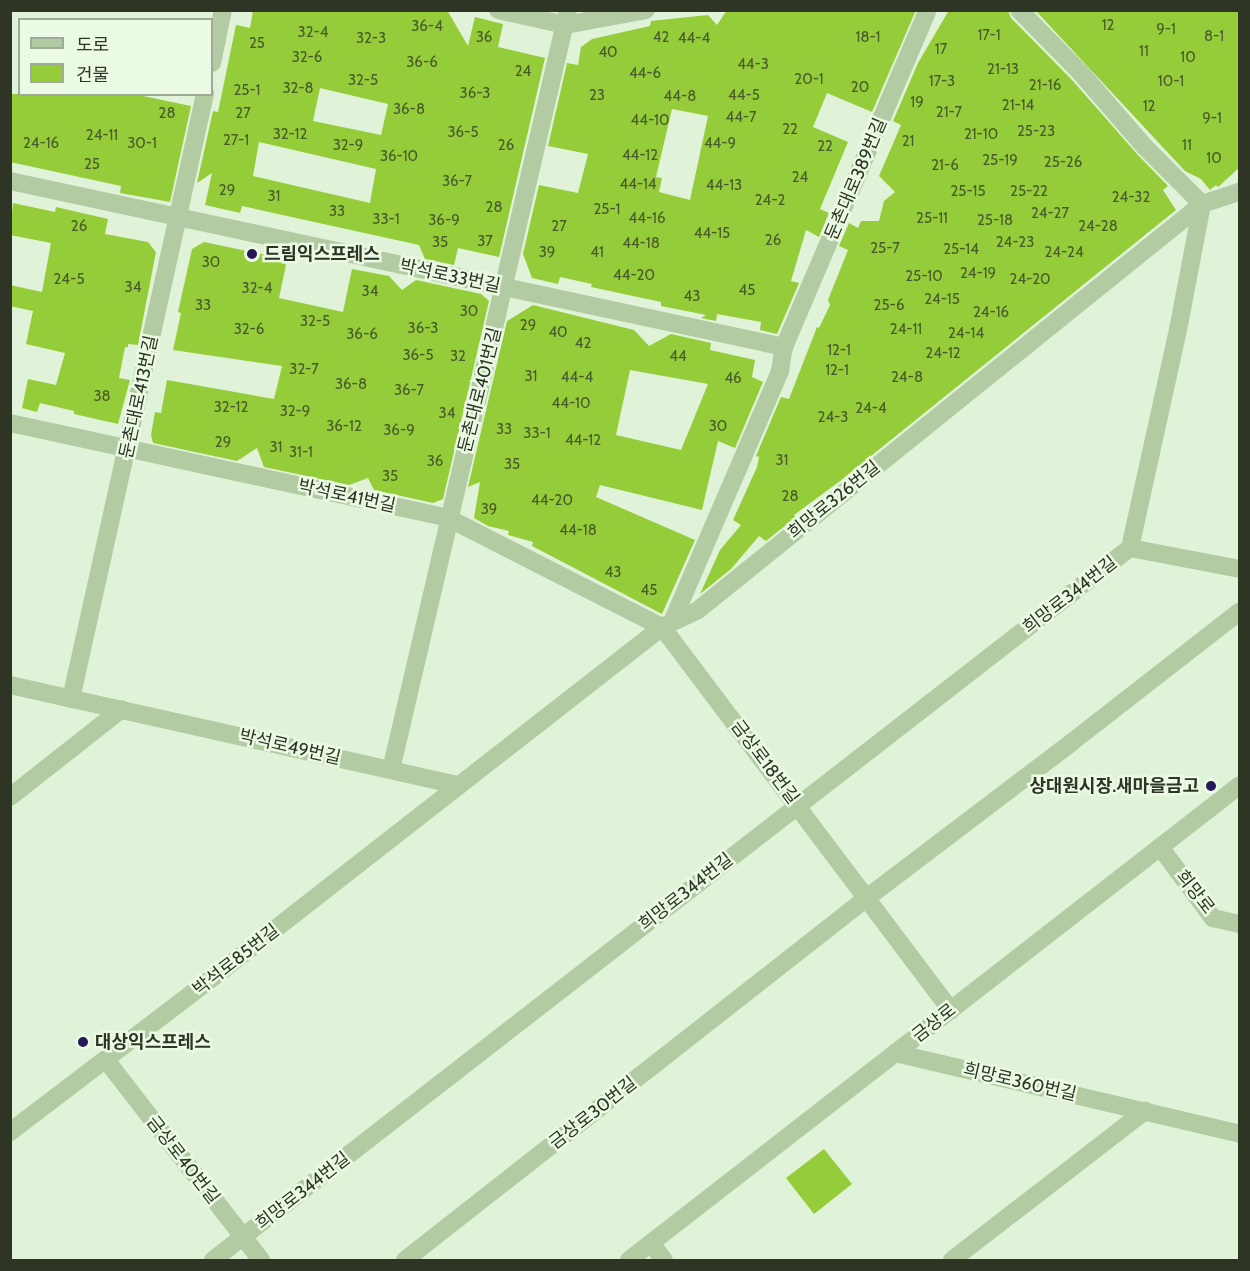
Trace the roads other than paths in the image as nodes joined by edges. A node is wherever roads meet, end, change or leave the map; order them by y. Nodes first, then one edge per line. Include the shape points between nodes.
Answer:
1 (223, 10) edge
2 (498, 10) edge
3 (646, 10) edge
4 (928, 10) edge
5 (1019, 10) edge
6 (566, 18) edge
7 (213, 58) edge
8 (205, 96) edge
9 (10, 181) edge
10 (1239, 192) edge
11 (1202, 204) junction
12 (178, 217) junction
13 (505, 288) junction
14 (784, 347) junction
15 (10, 423) edge
16 (127, 449) junction
17 (448, 518) junction
18 (1130, 548) junction
19 (1239, 569) edge
20 (1239, 611) edge
21 (667, 625) junction
22 (10, 685) edge
23 (71, 699) junction
24 (122, 709) junction
25 (391, 770) junction
26 (459, 785) junction
27 (1239, 785) edge
28 (10, 798) edge
29 (799, 806) junction
30 (1160, 847) junction
31 (868, 897) junction
32 (1239, 924) edge
33 (951, 1010) junction
34 (895, 1053) junction
35 (106, 1060) junction
36 (1145, 1111) junction
37 (10, 1132) edge
38 (1239, 1134) edge
39 (243, 1238) junction
40 (651, 1243) junction
41 (213, 1260) edge
42 (261, 1260) edge
43 (405, 1260) edge
44 (629, 1260) edge
45 (664, 1260) edge
46 (952, 1260) edge

1 - 7 street
2 - 6 street
3 - 6 street
4 - 14 street, 둔촌대로389번길
5 - 11 street
6 - 13 street, 둔촌대로401번길
8 - 12 street, 둔촌대로413번길
9 - 12 street, 박석로33번길
10 - 11 street, 희망로326번길
11 - 18 street, 희망로344번길
11 - 21 street, 희망로326번길 via 698,610
12 - 13 street, 박석로33번길
12 - 16 street, 둔촌대로413번길
13 - 14 street, 박석로33번길
13 - 17 street, 둔촌대로401번길
14 - 21 street, 둔촌대로389번길 via 780,370
15 - 16 street, 박석로41번길
16 - 17 street, 박석로41번길
16 - 23 street, 둔촌대로413번길
17 - 21 street, 박석로41번길
17 - 25 street, 둔촌대로401번길
18 - 19 street, 희망로344번길
18 - 29 street, 희망로344번길
20 - 31 street
21 - 26 street, 희망로326번길
21 - 29 street, 금상로18번길
22 - 23 street, 박석로49번길
23 - 24 street, 박석로49번길
24 - 25 street, 박석로49번길
24 - 28 street
25 - 26 street, 박석로49번길
26 - 35 street, 박석로85번길
27 - 30 street, 금상로
29 - 31 street, 금상로18번길
29 - 39 street, 희망로344번길
30 - 32 street, 희망로 via 1214,918
30 - 33 street, 금상로
31 - 33 street, 금상로18번길
31 - 43 street, 금상로30번길
33 - 34 street, 금상로
34 - 36 street, 희망로360번길
34 - 40 street, 금상로
35 - 37 street, 박석로85번길
35 - 39 street, 금상로40번길
36 - 38 street, 희망로360번길
36 - 46 street
39 - 41 street, 희망로344번길
39 - 42 street, 금상로40번길
40 - 44 street, 금상로
40 - 45 street

